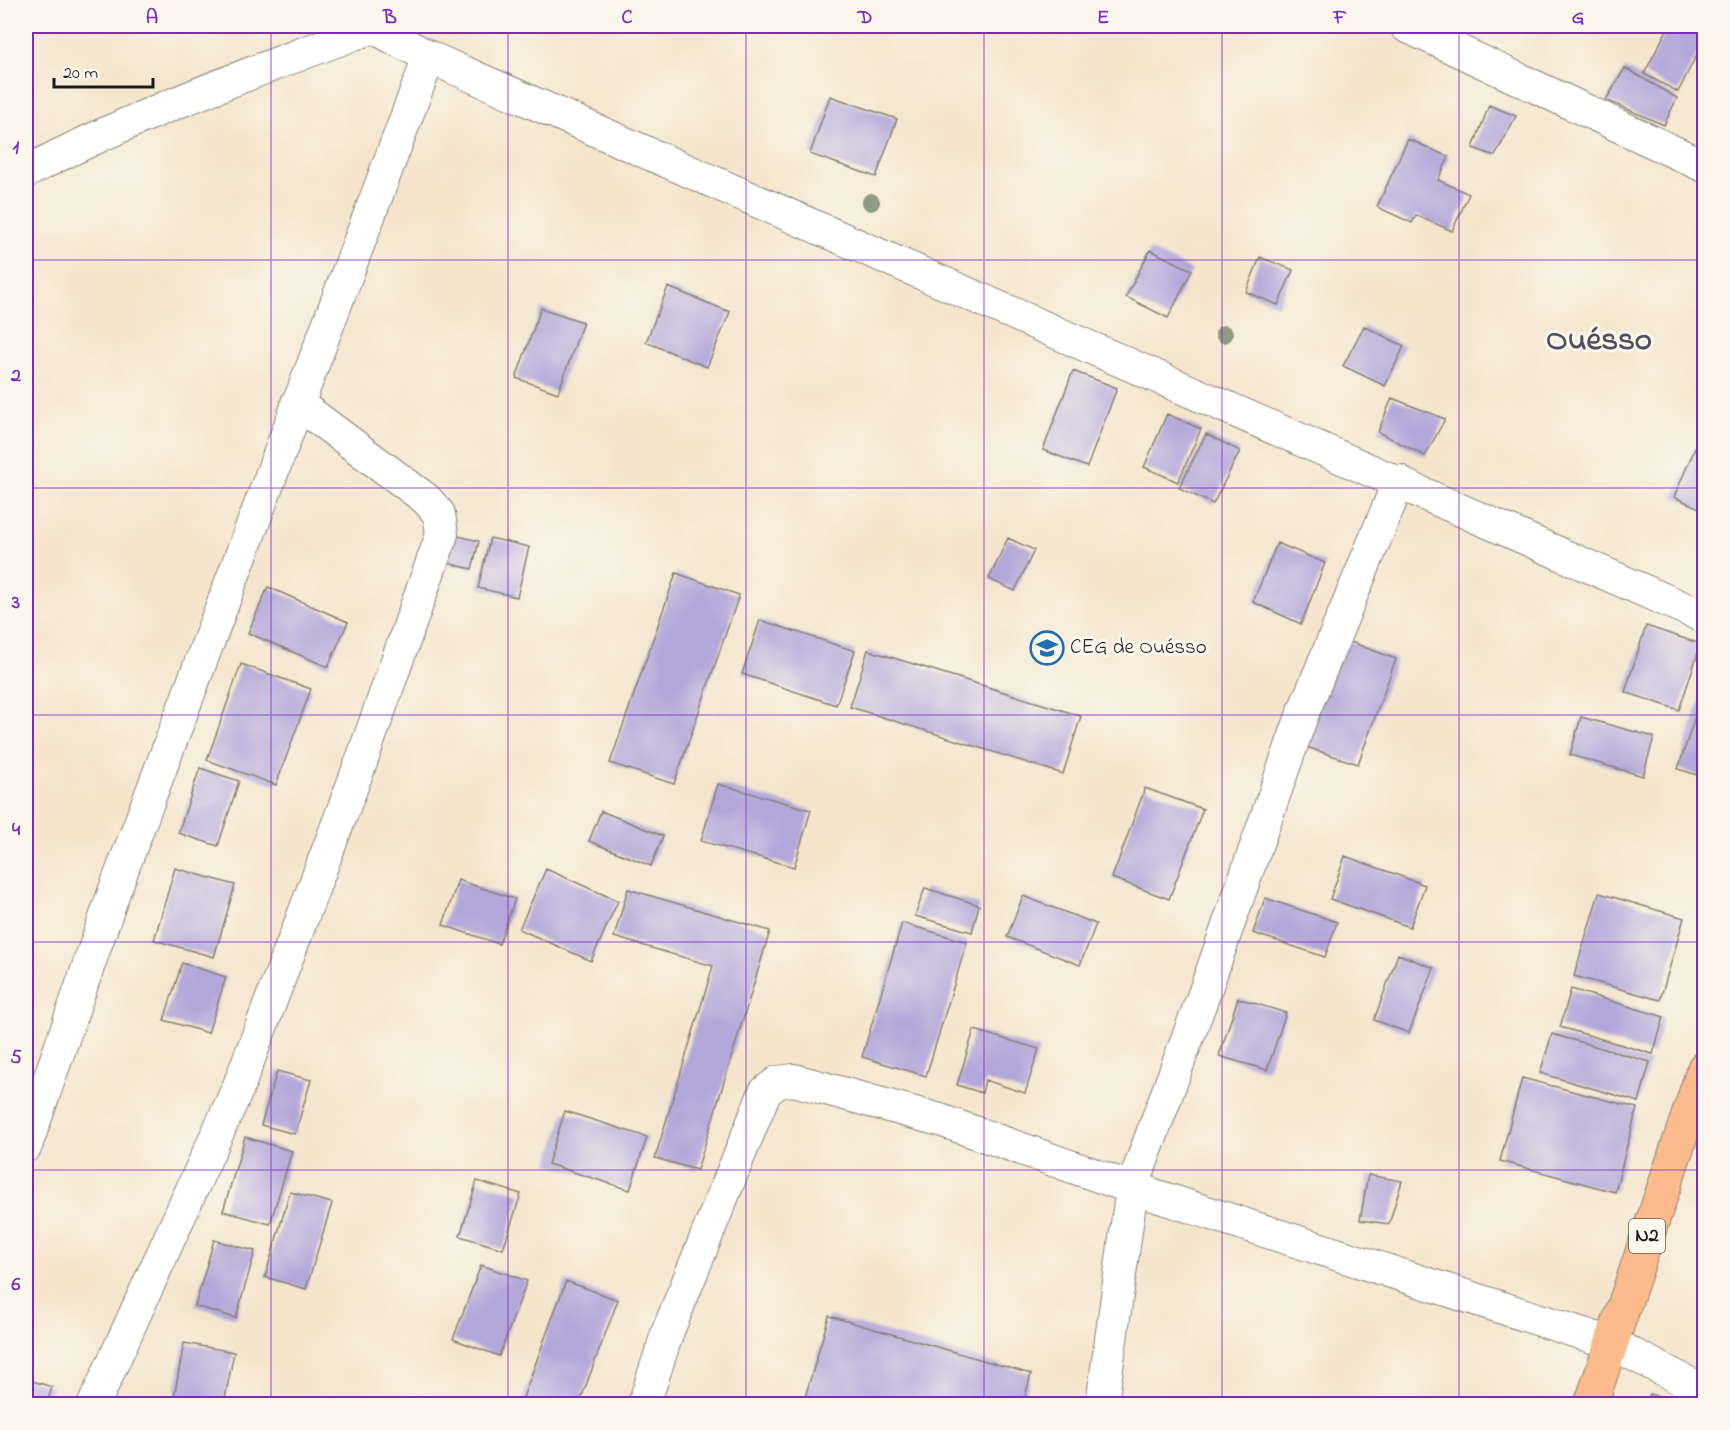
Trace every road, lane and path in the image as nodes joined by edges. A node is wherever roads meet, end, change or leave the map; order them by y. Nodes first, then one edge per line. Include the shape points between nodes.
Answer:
1 (374, 26) edge
2 (1406, 26) edge
3 (429, 57) junction
4 (1704, 166) edge
5 (26, 172) edge
6 (297, 403) junction
7 (1399, 482) junction
8 (1704, 617) edge
9 (1704, 1068) edge
10 (26, 1146) edge
11 (1132, 1188) junction
12 (1611, 1343) junction
13 (1704, 1391) edge
14 (94, 1404) edge
15 (644, 1404) edge
16 (1102, 1404) edge
17 (1591, 1404) edge

1 - 3 street
1 - 5 street via 237,78 68,150
2 - 4 street
3 - 6 street
3 - 7 street
6 - 10 street via 114,892
6 - 14 street via 426,499 439,514 442,534 238,1088
7 - 8 street
7 - 11 street via 1303,713
9 - 12 highway, N2
11 - 12 street
11 - 15 street via 940,1120 794,1080 778,1082 765,1092 668,1331
11 - 16 street
12 - 13 street
12 - 17 highway, N2

